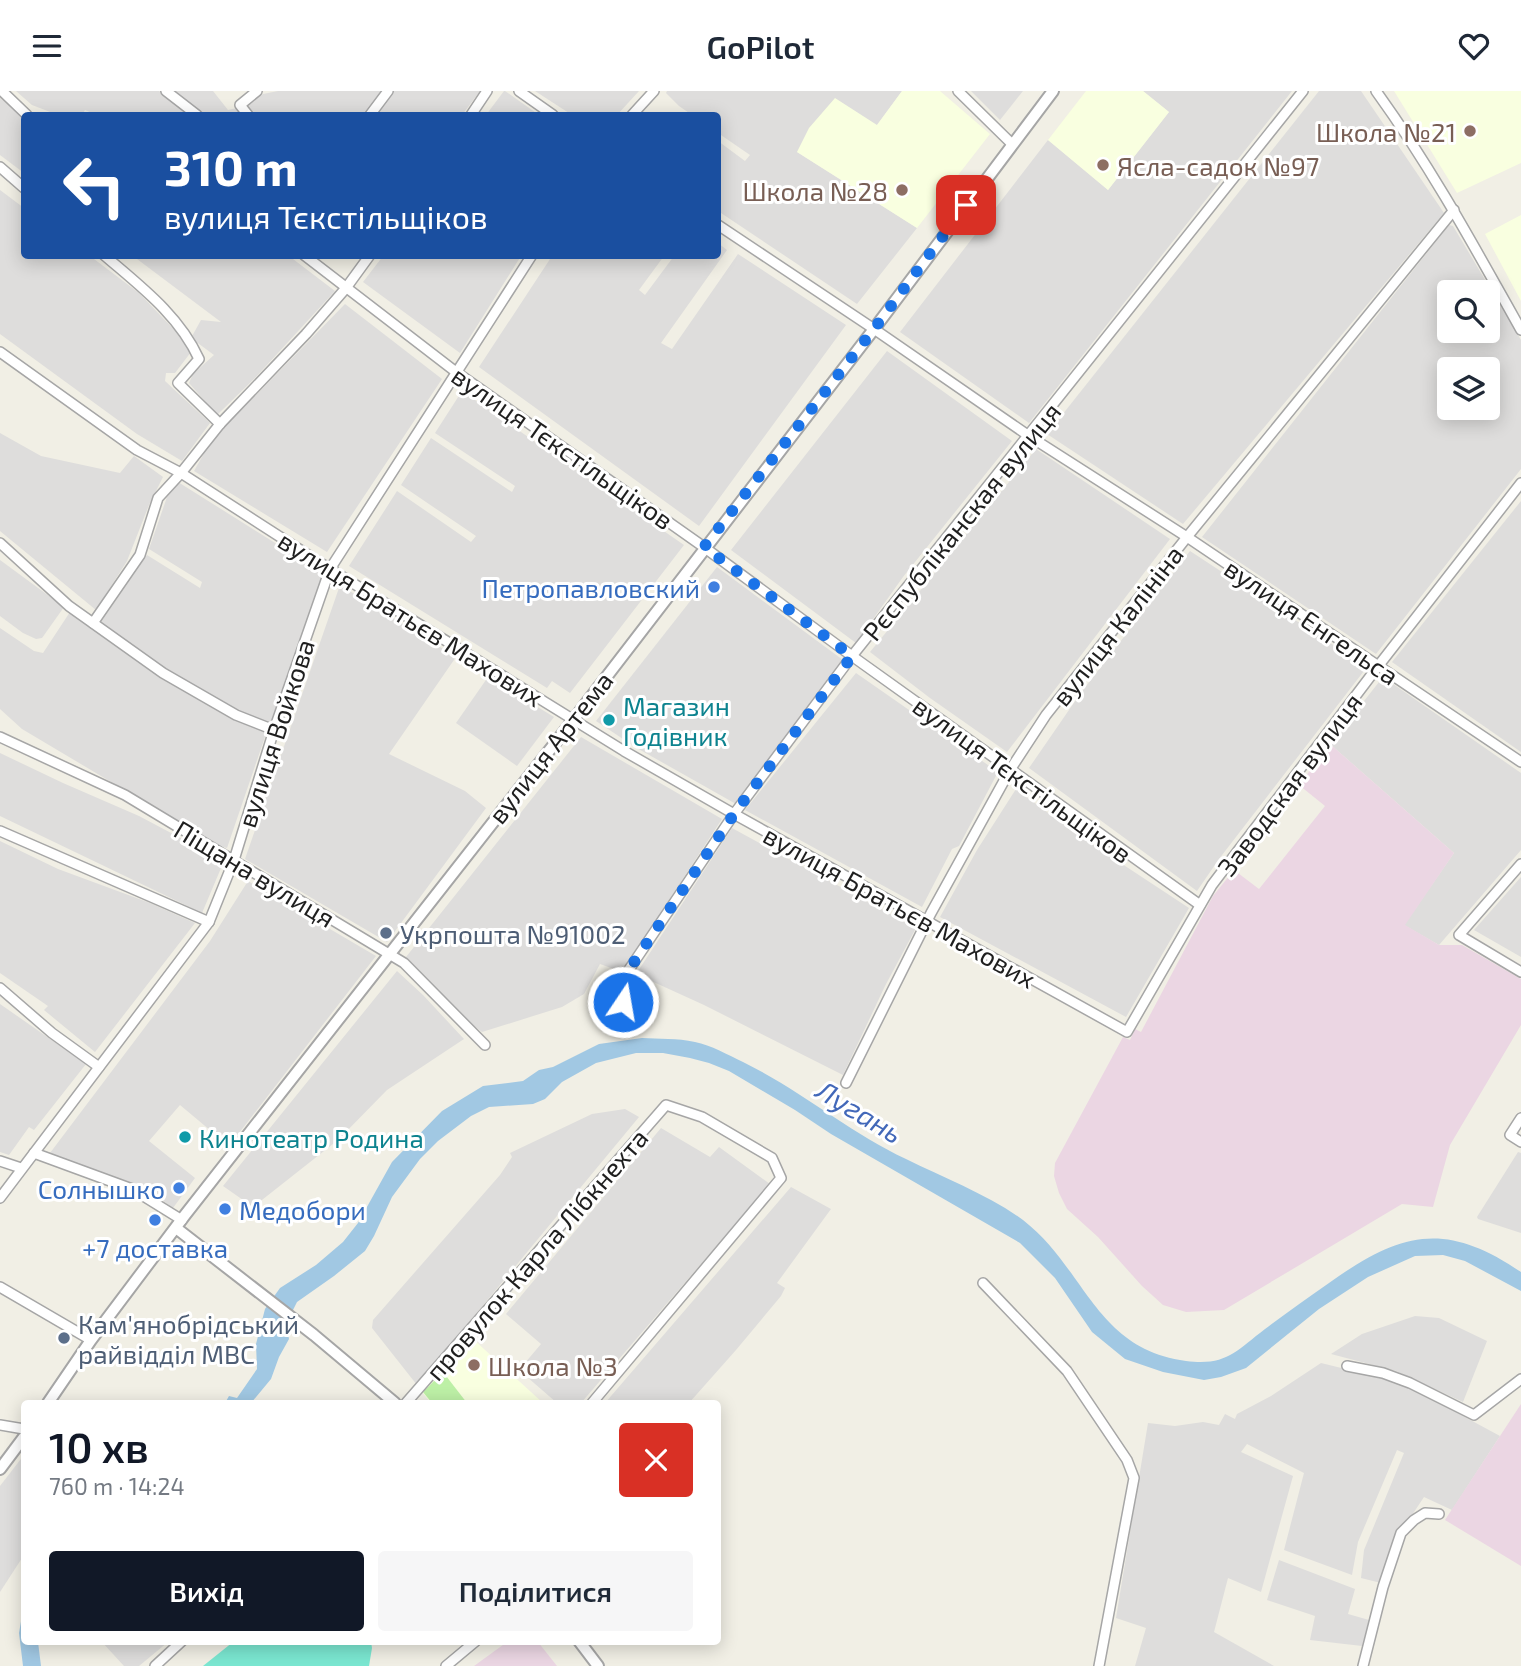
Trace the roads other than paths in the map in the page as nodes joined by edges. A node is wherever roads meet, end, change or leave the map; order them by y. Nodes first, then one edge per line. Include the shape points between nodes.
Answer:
1 (2, 91) edge
2 (166, 91) edge
3 (257, 91) edge
4 (388, 91) edge
5 (487, 91) edge
6 (519, 91) edge
7 (654, 91) edge
8 (958, 91) edge
9 (1053, 91) edge
10 (1303, 91) edge
11 (1376, 91) edge
12 (24, 112) edge
13 (193, 112) edge
14 (246, 112) edge
15 (372, 112) edge
16 (473, 112) edge
17 (549, 112) edge
18 (635, 112) edge
19 (1012, 143) junction
20 (0, 167) edge
21 (21, 185) edge
22 (1454, 210) junction
23 (721, 227) edge
24 (109, 259) edge
25 (309, 259) edge
26 (367, 259) edge
27 (529, 259) edge
28 (346, 288) junction
29 (874, 329) junction
30 (1521, 330) edge
31 (0, 352) edge
32 (456, 372) junction
33 (220, 424) junction
34 (1029, 436) junction
35 (181, 473) junction
36 (1521, 483) edge
37 (1187, 537) junction
38 (0, 543) edge
39 (704, 547) junction
40 (330, 569) junction
41 (93, 623) junction
42 (852, 656) junction
43 (1379, 664) junction
44 (574, 719) junction
45 (274, 730) junction
46 (0, 737) edge
47 (1521, 762) edge
48 (1010, 770) junction
49 (734, 814) junction
50 (0, 831) edge
51 (234, 860) junction
52 (1521, 865) edge
53 (1200, 905) junction
54 (927, 921) junction
55 (209, 922) junction
56 (388, 954) junction
57 (1521, 971) edge
58 (0, 988) edge
59 (623, 1002) dead end
60 (1127, 1032) joint
61 (485, 1045) dead end
62 (99, 1067) junction
63 (845, 1083) dead end
64 (1521, 1118) edge
65 (1521, 1142) edge
66 (34, 1153) junction
67 (0, 1161) edge
68 (21, 1168) junction
69 (0, 1198) edge
70 (179, 1224) junction
71 (983, 1283) dead end
72 (0, 1287) edge
73 (91, 1340) junction
74 (1346, 1366) dead end
75 (1521, 1379) edge
76 (50, 1400) edge
77 (391, 1400) edge
78 (409, 1400) edge
79 (595, 1400) edge
80 (0, 1425) edge
81 (21, 1428) edge
82 (21, 1441) edge
83 (0, 1469) edge
84 (1439, 1514) dead end
85 (178, 1645) edge
86 (471, 1645) edge
87 (582, 1645) edge
88 (155, 1666) edge
89 (446, 1666) edge
90 (598, 1666) edge
91 (1099, 1666) edge
92 (1363, 1666) edge

1 - 12 street
2 - 13 street
3 - 14 street via 240,105
4 - 15 street
5 - 16 street
6 - 17 street
7 - 18 street
8 - 19 street
9 - 19 street, вулиця Артема
10 - 34 street, Рєспубліканская вулиця
11 - 22 street
19 - 29 street, вулиця Артема
20 - 21 street
22 - 30 street
22 - 37 street, вулиця Калініна
23 - 29 street, вулиця Енгельса
24 - 33 street via 159,302 192,345 199,359 178,383
25 - 28 street, вулиця Тєкстільщіков
26 - 28 street
27 - 32 street, вулиця Войкова
28 - 32 street, вулиця Тєкстільщіков
28 - 33 street
29 - 34 street, вулиця Енгельса
29 - 39 street, вулиця Артема
31 - 35 street, вулиця Братьєв Махових via 137,450
32 - 39 street, вулиця Тєкстільщіков
32 - 40 street, вулиця Войкова
33 - 35 street
34 - 37 street, вулиця Енгельса
34 - 42 street, Рєспубліканская вулиця
35 - 40 street, вулиця Братьєв Махових
35 - 41 street via 158,498 140,555
36 - 43 street, Заводская вулиця
37 - 43 street, вулиця Енгельса
37 - 48 street, вулиця Калініна via 1046,715
38 - 41 street
39 - 42 street, вулиця Тєкстільщіков
39 - 44 street, вулиця Артема
40 - 44 street, вулиця Братьєв Махових
40 - 45 street, вулиця Войкова
41 - 45 street via 163,673 236,715
42 - 48 street, вулиця Тєкстільщіков
42 - 49 street, Рєспубліканская вулиця
43 - 47 street, вулиця Енгельса
43 - 53 street, Заводская вулиця
44 - 49 street, вулиця Братьєв Махових
44 - 56 street, вулиця Артема
45 - 51 street, вулиця Войкова
46 - 51 street, Піщана вулиця via 125,795
48 - 53 street, вулиця Тєкстільщіков
48 - 54 street, вулиця Калініна
49 - 54 street, вулиця Братьєв Махових
49 - 59 street, Рєспубліканская вулиця via 626,974
50 - 55 street
51 - 55 street, вулиця Войкова
51 - 56 street, Піщана вулиця
52 - 57 street via 1460,935
53 - 60 street, Заводская вулиця
54 - 60 street, вулиця Братьєв Махових
54 - 63 street, вулиця Калініна
55 - 62 street, вулиця Войкова
56 - 61 street, Піщана вулиця via 404,963
56 - 70 street, вулиця Артема
58 - 62 street
62 - 66 street, вулиця Войкова
64 - 65 street via 1510,1135
66 - 68 street, вулиця Войкова
66 - 70 street via 132,1189
67 - 68 street
68 - 69 street, вулиця Войкова
70 - 73 street, вулиця Артема
70 - 77 street via 224,1266
71 - 91 street via 1067,1371 1127,1460 1134,1478
72 - 73 street
73 - 76 street, вулиця Артема
74 - 75 street via 1401,1380 1474,1415
78 - 79 street, провулок Карла Лібкнехта via 666,1105 702,1117 772,1158 781,1178
80 - 81 street
82 - 83 street
84 - 92 street via 1425,1513 1401,1533
85 - 88 street
86 - 89 street
87 - 90 street

